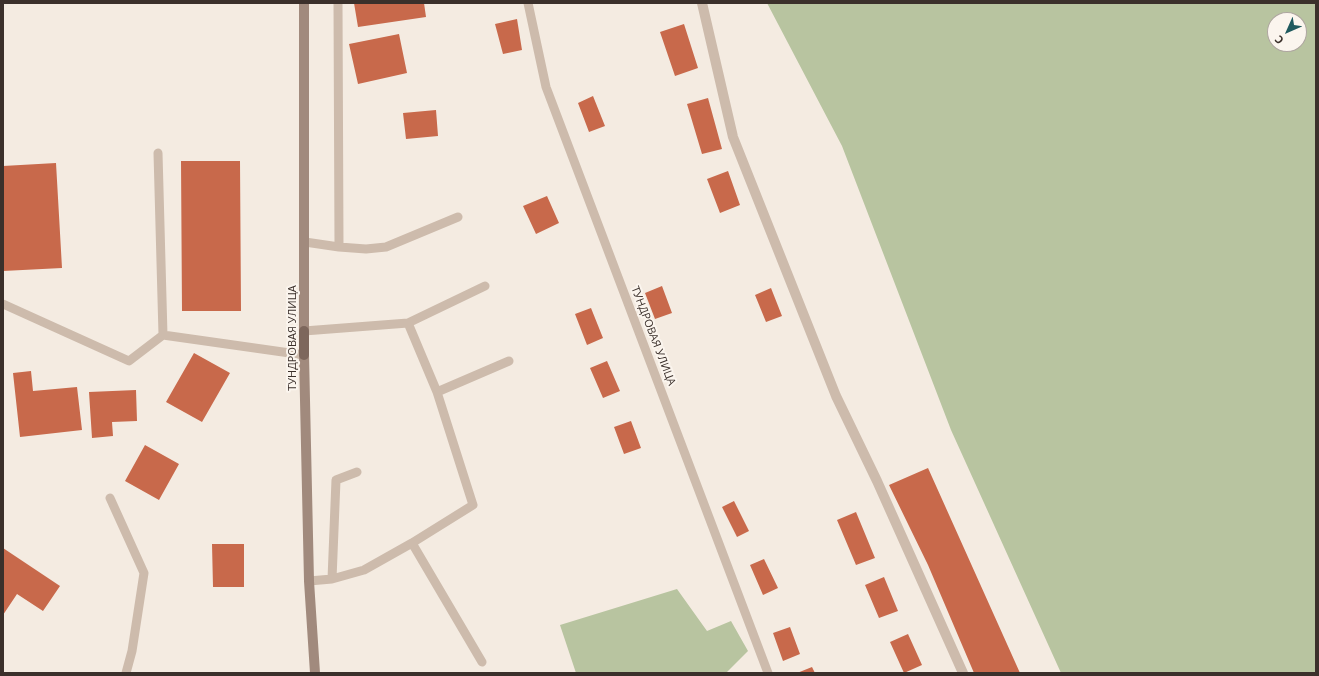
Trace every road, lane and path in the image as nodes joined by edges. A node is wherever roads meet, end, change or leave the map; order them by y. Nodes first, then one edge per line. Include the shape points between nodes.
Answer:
1 (304, 3) edge
2 (338, 3) edge
3 (528, 3) edge
4 (702, 3) edge
5 (158, 153) dead end
6 (458, 217) dead end
7 (305, 242) junction
8 (339, 247) junction
9 (485, 286) dead end
10 (3, 304) edge
11 (408, 323) junction
12 (304, 331) junction
13 (163, 335) junction
14 (304, 355) junction
15 (509, 361) dead end
16 (437, 392) junction
17 (357, 472) dead end
18 (110, 498) dead end
19 (412, 543) junction
20 (332, 579) junction
21 (309, 581) junction
22 (482, 662) dead end
23 (126, 673) edge
24 (315, 673) edge
25 (768, 673) edge
26 (964, 673) edge

1 - 7 main road, ТУНДРОВАЯ УЛИЦА
2 - 8 lane
3 - 25 lane, ТУНДРОВАЯ УЛИЦА via 546,87
4 - 26 street via 733,137 836,396
5 - 13 lane
6 - 8 lane via 386,247
7 - 8 lane
7 - 12 main road, ТУНДРОВАЯ УЛИЦА
9 - 11 lane
10 - 13 lane via 129,361
11 - 12 lane
11 - 16 lane
12 - 14 main road, ТУНДРОВАЯ УЛИЦА
13 - 14 lane
14 - 21 main road, ТУНДРОВАЯ УЛИЦА
15 - 16 lane
16 - 19 lane via 473,504
17 - 20 lane via 336,480
18 - 23 lane via 144,573 132,651
19 - 20 lane via 364,570
19 - 22 lane
20 - 21 lane
21 - 24 main road, ТУНДРОВАЯ УЛИЦА

